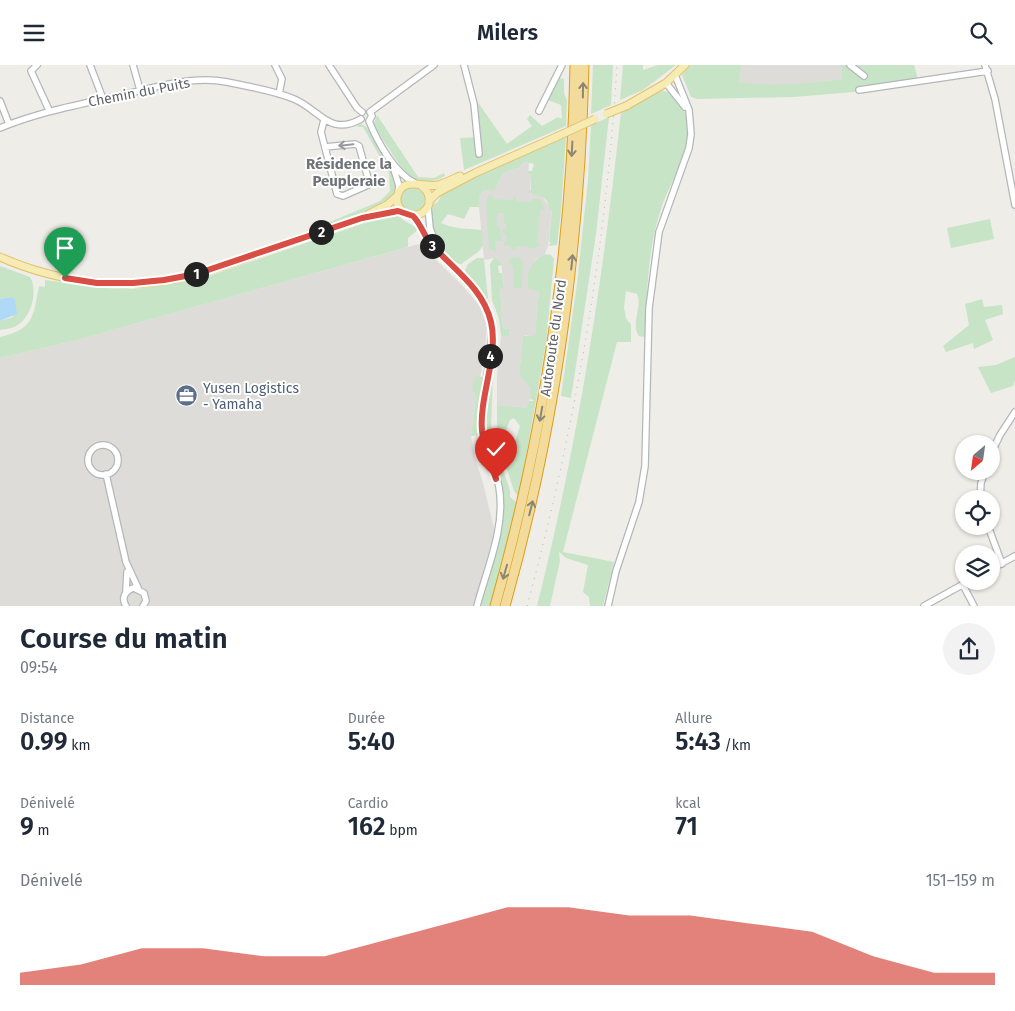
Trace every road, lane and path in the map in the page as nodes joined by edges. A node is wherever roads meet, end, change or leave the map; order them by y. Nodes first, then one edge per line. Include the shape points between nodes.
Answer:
1 (37, 65) edge
2 (90, 65) edge
3 (134, 65) edge
4 (275, 65) edge
5 (329, 65) edge
6 (434, 65) edge
7 (464, 65) edge
8 (562, 65) edge
9 (575, 65) edge
10 (584, 65) edge
11 (685, 65) edge
12 (850, 65) edge
13 (986, 68) edge
14 (675, 75) junction
15 (864, 76) dead end
16 (666, 83) junction
17 (140, 90) junction
18 (860, 90) dead end
19 (278, 94) junction
20 (103, 99) junction
21 (0, 102) edge
22 (49, 110) junction
23 (540, 111) dead end
24 (362, 112) junction
25 (370, 112) junction
26 (690, 113) junction
27 (361, 119) junction
28 (324, 120) junction
29 (369, 121) junction
30 (8, 124) junction
31 (0, 128) edge
32 (326, 147) junction
33 (479, 154) dead end
34 (391, 161) junction
35 (475, 173) junction
36 (417, 184) junction
37 (398, 194) junction
38 (428, 204) junction
39 (1015, 205) edge
40 (403, 212) junction
41 (413, 216) junction
42 (362, 218) junction
43 (439, 252) junction
44 (0, 257) edge
45 (1015, 412) edge
46 (1000, 435) edge
47 (106, 474) junction
48 (991, 535) edge
49 (1015, 557) edge
50 (126, 562) junction
51 (1002, 563) joint
52 (138, 589) junction
53 (955, 589) edge
54 (966, 590) edge
55 (126, 591) junction
56 (126, 606) edge
57 (143, 606) edge
58 (477, 606) edge
59 (495, 606) edge
60 (505, 606) edge
61 (608, 606) edge
62 (924, 606) edge
63 (974, 606) edge

1 - 22 street via 31,71
2 - 20 street
3 - 17 street
4 - 19 street via 282,79
5 - 24 street
6 - 25 street
7 - 33 street via 474,104
8 - 23 street
9 -> 59 highway, Autoroute du Nord via 568,216 554,334 529,473
60 -> 10 highway, Autoroute du Nord via 537,481 564,333 578,208
11 - 14 main road
12 - 15 street
13 - 18 street
13 - 39 street
14 - 16 main road
14 - 26 street
16 - 26 street
16 - 35 main road, bridge via 626,106
17 - 19 street, Chemin du Puits via 212,80
17 - 20 street, Chemin du Puits
19 - 28 street, Chemin du Puits via 302,103
20 - 22 street, Chemin du Puits
21 - 30 street
22 - 30 street, Chemin du Puits
24 - 25 street
24 - 27 street
25 - 29 street
26 - 61 street via 689,148 662,219 653,272 642,490
27 - 28 street, Chemin du Puits via 347,125
27 - 29 street
28 - 32 street via 321,128
29 - 34 street
30 - 31 street, Chemin du Puits
32 -> 32 street via 337,194 343,196 368,185 360,146
34 - 36 street via 408,180
34 - 37 street via 399,186
35 - 36 main road via 438,185
35 - 38 main road via 437,193
36 - 37 main road via 405,185
36 - 38 main road via 427,191
37 - 40 main road via 397,203
37 - 42 main road via 387,205
38 - 41 main road via 420,214
38 - 43 street via 430,229
40 - 41 main road
40 - 42 main road
41 - 43 street
42 - 44 main road via 196,274 164,280 97,283 40,272
43 - 58 street via 472,285 488,312 492,327 482,430 486,453 499,487 500,510 498,531
45 - 46 street
47 - 47 street via 115,468 117,456 109,446 99,445 89,454 89,464 93,471
47 - 50 street
48 - 51 street
49 - 51 street
50 - 52 street
50 - 55 street
52 - 55 street
52 - 57 street via 146,596
53 - 62 street
54 - 63 street
55 - 56 street

